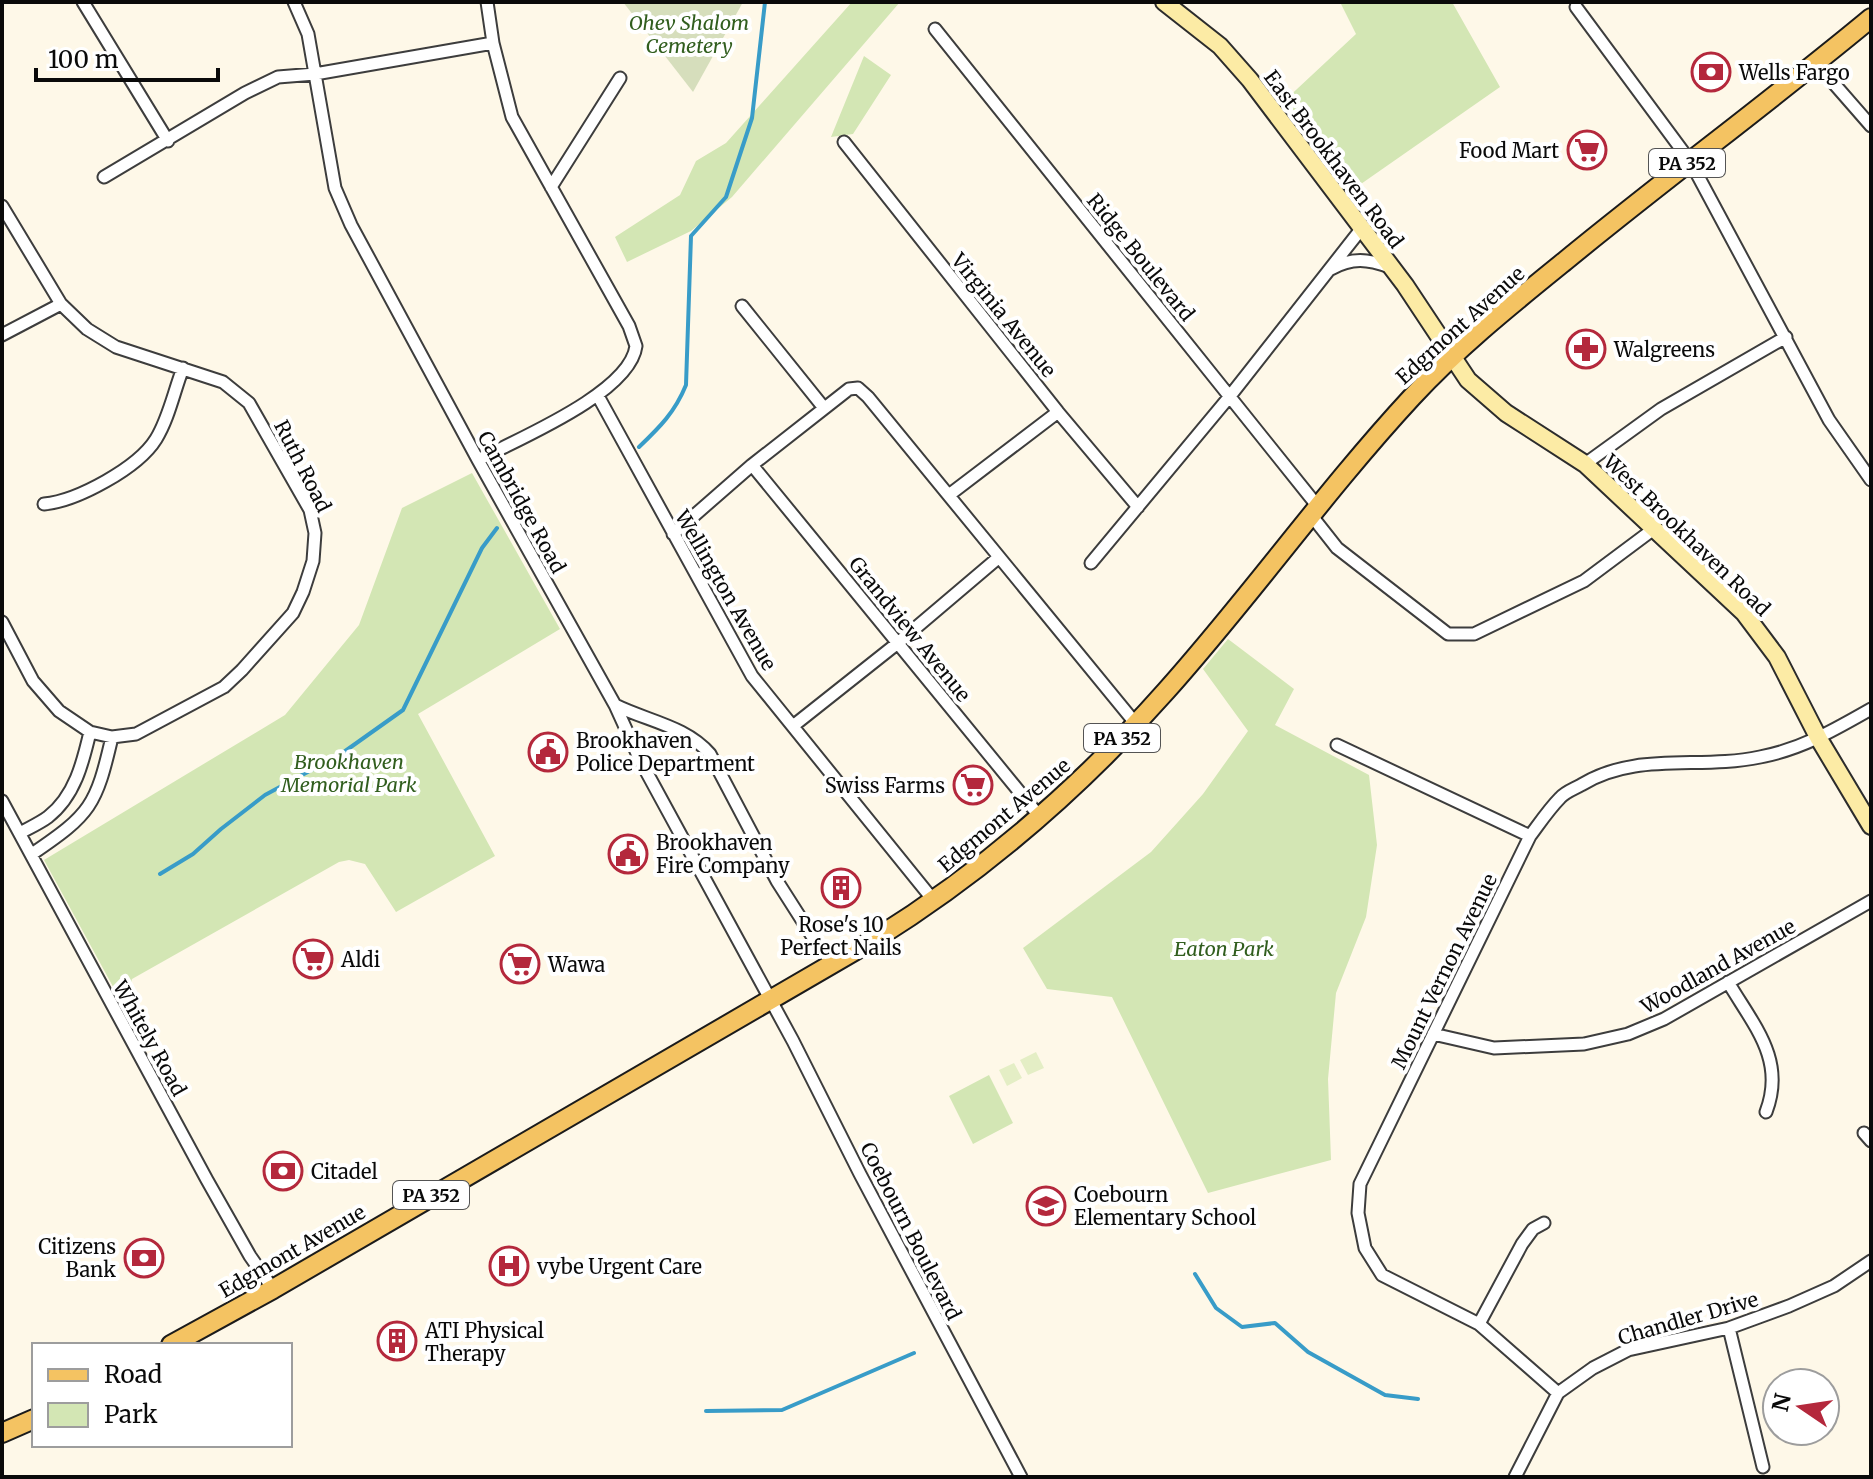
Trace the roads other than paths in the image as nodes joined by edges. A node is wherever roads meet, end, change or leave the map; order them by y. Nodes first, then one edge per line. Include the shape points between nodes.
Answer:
1 (83, 2) edge
2 (294, 2) edge
3 (487, 2) edge
4 (1164, 2) edge
5 (1576, 7) dead end
6 (1871, 18) edge
7 (935, 29) dead end
8 (493, 43) junction
9 (1816, 63) junction
10 (315, 74) junction
11 (620, 78) dead end
12 (1871, 126) edge
13 (168, 141) junction
14 (844, 142) dead end
15 (1690, 161) junction
16 (104, 177) dead end
17 (551, 187) junction
18 (2, 206) edge
19 (1362, 228) junction
20 (1391, 268) junction
21 (1330, 270) junction
22 (61, 304) junction
23 (742, 306) dead end
24 (2, 335) edge
25 (1786, 337) junction
26 (1452, 357) junction
27 (183, 368) junction
28 (598, 396) junction
29 (1230, 396) junction
30 (824, 408) junction
31 (1058, 412) junction
32 (478, 460) junction
33 (1585, 464) junction
34 (752, 465) junction
35 (1868, 472) edge
36 (949, 495) junction
37 (44, 504) dead end
38 (1138, 507) junction
39 (1315, 512) junction
40 (1655, 528) junction
41 (673, 534) junction
42 (998, 558) junction
43 (1091, 563) dead end
44 (2, 622) edge
45 (899, 642) junction
46 (615, 705) junction
47 (1871, 709) edge
48 (1136, 724) junction
49 (793, 726) junction
50 (90, 732) junction
51 (112, 737) junction
52 (1819, 739) junction
53 (1337, 745) dead end
54 (2, 801) edge
55 (1040, 817) junction
56 (1871, 826) edge
57 (20, 833) junction
58 (1530, 836) junction
59 (32, 854) junction
60 (934, 901) junction
61 (1871, 901) edge
62 (840, 960) junction
63 (1728, 982) junction
64 (771, 1000) junction
65 (1433, 1034) junction
66 (1766, 1112) dead end
67 (1544, 1223) dead end
68 (1871, 1261) edge
69 (273, 1289) junction
70 (1479, 1324) junction
71 (1729, 1328) junction
72 (175, 1343) edge
73 (1558, 1393) junction
74 (32, 1420) edge
75 (2, 1433) edge
76 (1763, 1467) dead end
77 (1021, 1477) edge
78 (1515, 1477) edge

1 - 13 street
2 - 10 street, Cambridge Road via 308,34
3 - 8 street
4 - 19 street, East Brookhaven Road via 1220,46 1250,80
5 - 15 street
6 - 9 main road, Edgmont Avenue / PA 352
7 - 29 street, Ridge Boulevard
8 - 10 street
8 - 17 street via 512,117
9 - 12 street
9 - 15 main road, Edgmont Avenue / PA 352
10 - 13 street via 278,77
10 - 32 street, Cambridge Road via 335,188
11 - 17 street
13 - 16 street
14 - 31 street, Virginia Avenue
15 - 25 street
15 - 26 main road, Edgmont Avenue / PA 352
17 - 28 street via 634,337 635,352 617,380
18 - 22 street, Ruth Road
19 - 20 street, East Brookhaven Road
19 - 21 street
20 - 21 street via 1359,260
20 - 26 street, East Brookhaven Road
21 - 29 street
22 - 24 street
22 - 27 street, Ruth Road via 116,347
23 - 30 street
25 - 33 street via 1661,409
25 - 35 street via 1829,420
26 - 33 street, West Brookhaven Road via 1493,405
26 - 39 main road, Edgmont Avenue / PA 352 via 1413,395
27 - 37 street via 161,428 143,453 87,492
27 - 51 street, Ruth Road via 223,382 255,412 310,510 313,561 293,613 224,687 136,734
28 - 32 street
28 - 41 street, Wellington Avenue
29 - 38 street
29 - 39 street, Ridge Boulevard
30 - 34 street
30 - 36 street via 858,388
31 - 36 street
31 - 38 street, Virginia Avenue
32 - 46 street, Cambridge Road
33 - 40 street, West Brookhaven Road
34 - 41 street
34 - 45 street, Grandview Avenue
36 - 42 street
38 - 43 street
39 - 40 street, Ridge Boulevard via 1337,548 1448,634 1474,634 1584,581
39 - 48 main road, Edgmont Avenue / PA 352
40 - 52 street, West Brookhaven Road via 1744,613 1777,657
41 - 49 street, Wellington Avenue via 746,666
42 - 45 street
42 - 48 street
44 - 50 street via 33,681 59,711
45 - 49 street
45 - 55 street, Grandview Avenue
46 - 62 street via 703,746 821,950
46 - 64 street, Cambridge Road
47 - 52 street, Mount Vernon Avenue
48 - 55 main road, Edgmont Avenue / PA 352
49 - 60 street, Wellington Avenue
50 - 51 street, Ruth Road
50 - 57 street via 81,771 65,799 48,817
51 - 59 street via 101,784 86,813
52 - 56 street, West Brookhaven Road
52 - 58 street, Mount Vernon Avenue via 1761,757 1633,765 1594,776 1561,796
53 - 58 street
54 - 57 street, Whitely Road
55 - 60 main road, Edgmont Avenue / PA 352
57 - 59 street, Whitely Road
58 - 65 street, Mount Vernon Avenue
59 - 69 street, Whitely Road via 183,1136
60 - 62 main road, Edgmont Avenue / PA 352
61 - 63 street, Woodland Avenue
62 - 64 main road, Edgmont Avenue / PA 352
63 - 65 street, Woodland Avenue via 1664,1019 1584,1044 1494,1048
63 - 66 street via 1772,1067 1773,1093
64 - 69 main road, Edgmont Avenue / PA 352
64 - 77 street, Coebourn Boulevard
65 - 70 street, Mount Vernon Avenue via 1360,1184 1358,1213 1365,1248 1382,1275
67 - 70 street via 1522,1244
68 - 71 street, Chandler Drive via 1834,1286
69 - 72 main road, Edgmont Avenue / PA 352
70 - 73 street, Mount Vernon Avenue
71 - 73 street, Chandler Drive via 1628,1350
71 - 76 street
73 - 78 street, Chandler Drive
74 - 75 main road

